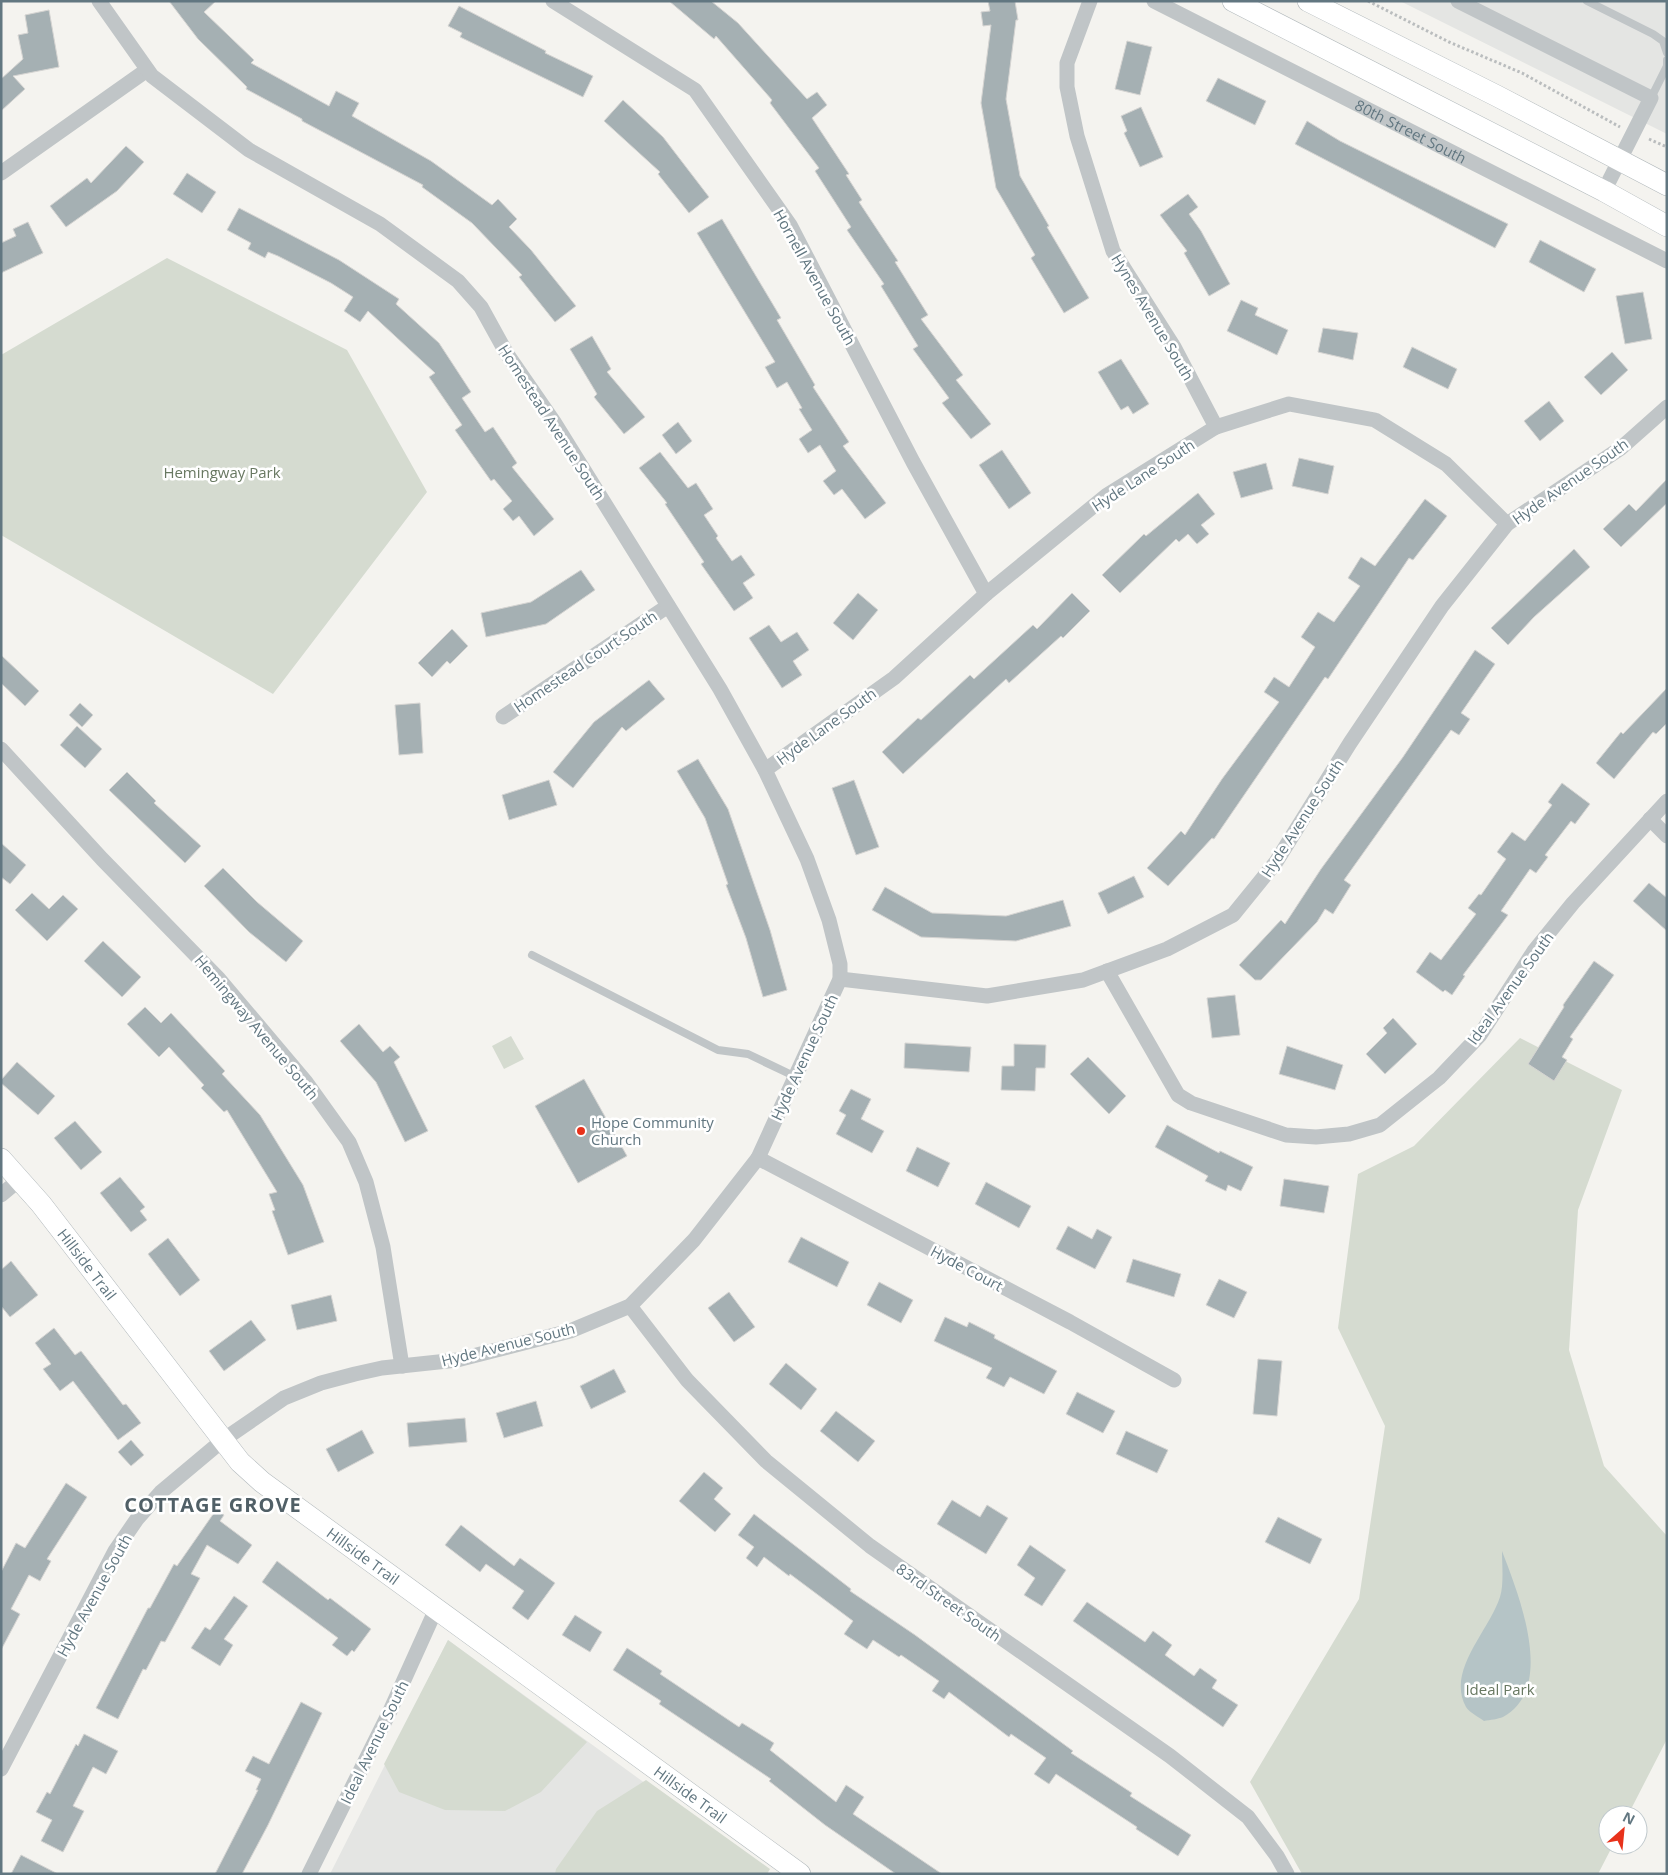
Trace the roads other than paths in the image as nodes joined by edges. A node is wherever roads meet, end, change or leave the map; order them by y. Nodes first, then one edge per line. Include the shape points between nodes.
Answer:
1 (99, 1) edge
2 (553, 1) edge
3 (1090, 1) edge
4 (1154, 1) edge
5 (1233, 1) edge
6 (1308, 1) edge
7 (1458, 1) edge
8 (1587, 1) edge
9 (1667, 53) edge
10 (1667, 60) edge
11 (147, 70) junction
12 (1651, 98) junction
13 (1620, 160) junction
14 (1, 174) edge
15 (1667, 185) edge
16 (1604, 191) junction
17 (1667, 226) edge
18 (1667, 261) edge
19 (1667, 407) edge
20 (1216, 427) junction
21 (1507, 524) junction
22 (986, 594) junction
23 (668, 606) junction
24 (503, 717) dead end
25 (1, 749) edge
26 (765, 770) junction
27 (1667, 801) edge
28 (1650, 819) junction
29 (1667, 836) edge
30 (532, 955) dead end
31 (1107, 971) junction
32 (840, 979) junction
33 (794, 1076) junction
34 (758, 1158) junction
35 (1, 1159) edge
36 (19, 1180) junction
37 (1, 1195) edge
38 (630, 1306) junction
39 (402, 1366) junction
40 (1174, 1380) dead end
41 (223, 1440) junction
42 (436, 1610) junction
43 (1, 1769) edge
44 (309, 1874) edge
45 (800, 1874) edge
46 (1287, 1874) edge

1 - 11 street, Homestead Avenue South
2 - 22 street, Hornell Avenue South via 695,90 790,225 913,462
3 - 20 street, Hynes Avenue South via 1067,63 1067,87 1077,136 1113,251 1174,347
4 - 18 street, 80th Street South
5 - 16 street
6 - 13 street
7 - 12 street
8 - 9 lane via 1653,34 1663,41
10 - 12 lane
11 - 14 street
11 - 23 street, Homestead Avenue South via 250,150 380,224 458,281 481,307 507,354 554,422
12 - 13 street
13 - 15 street
13 - 16 street
16 - 17 street
19 - 21 street, Hyde Avenue South via 1621,448
20 - 21 street, Hyde Lane South via 1289,404 1375,420 1446,464
20 - 22 street, Hyde Lane South via 1107,495
21 - 31 street, Hyde Avenue South via 1442,606 1350,743 1276,862 1233,915 1167,949
22 - 26 street, Hyde Lane South via 894,678
23 - 24 street, Homestead Court South
23 - 26 street, Homestead Avenue South via 720,689
25 - 39 street, Hemingway Avenue South via 219,979 306,1082 349,1142 366,1182 383,1247
26 - 32 street, Homestead Avenue South via 807,859 829,920 840,964
27 - 28 street, Ideal Avenue South
28 - 29 street
28 - 31 street, Ideal Avenue South via 1534,951 1480,1035 1439,1078 1380,1125 1349,1134 1286,1135 1191,1103 1178,1095
30 - 33 lane via 718,1050 748,1054
31 - 32 street, Hyde Avenue South via 1083,980 987,996
32 - 33 street, Hyde Avenue South
33 - 34 street, Hyde Avenue South
34 - 38 street, Hyde Avenue South via 694,1240
34 - 40 street, Hyde Court
35 - 36 street, Hillside Trail
36 - 37 street
36 - 41 street, Hillside Trail
38 - 39 street, Hyde Avenue South via 570,1332 458,1360
38 - 46 street, 83rd Street South via 687,1380 766,1461 870,1546 1170,1756 1248,1818
39 - 41 street, Hyde Avenue South via 321,1383 284,1398
41 - 42 street, Hillside Trail via 240,1462 262,1482
41 - 43 street, Hyde Avenue South via 161,1492 115,1551
42 - 44 street, Ideal Avenue South
42 - 45 street, Hillside Trail

